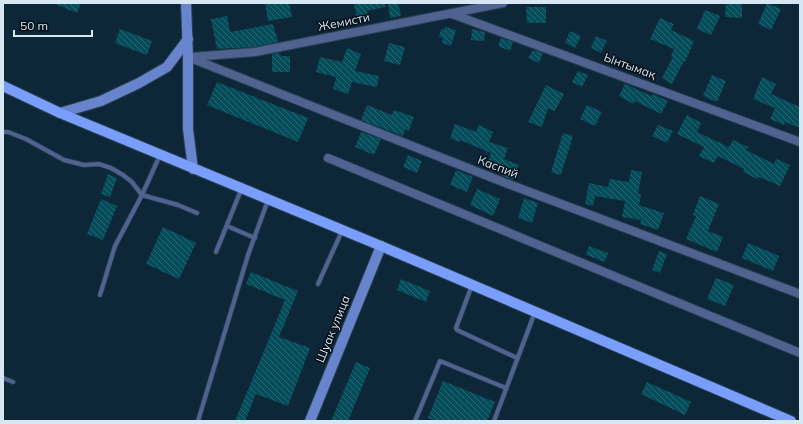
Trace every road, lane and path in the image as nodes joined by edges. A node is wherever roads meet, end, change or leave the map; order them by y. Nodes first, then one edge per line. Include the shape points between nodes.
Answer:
1 (186, 3) edge
2 (503, 3) edge
3 (452, 14) junction
4 (188, 39) junction
5 (188, 57) junction
6 (3, 86) edge
7 (60, 113) junction
8 (3, 132) edge
9 (800, 142) edge
10 (160, 155) junction
11 (328, 158) dead end
12 (193, 169) junction
13 (242, 189) junction
14 (142, 195) junction
15 (268, 200) junction
16 (197, 213) dead end
17 (227, 226) junction
18 (342, 231) junction
19 (254, 238) junction
20 (380, 246) junction
21 (216, 252) dead end
22 (318, 284) dead end
23 (472, 285) junction
24 (800, 294) edge
25 (100, 295) dead end
26 (536, 312) junction
27 (800, 353) edge
28 (518, 357) junction
29 (3, 378) edge
30 (13, 382) dead end
31 (506, 388) junction
32 (198, 421) edge
33 (310, 421) edge
34 (415, 421) edge
35 (494, 421) edge
36 (791, 421) edge

1 - 4 street
2 - 3 street, Жемисти
3 - 5 street, Жемисти via 255,52
3 - 9 street, Ынтымақ
4 - 5 street
4 - 7 street via 166,67 139,83 101,101
5 - 12 street via 188,129
5 - 24 street, Каспий via 503,182
6 - 7 main road
7 - 10 main road
8 - 14 lane via 26,139 64,160 111,168 132,182
10 - 12 main road
10 - 14 lane
11 - 27 street
12 - 13 main road
13 - 15 main road
13 - 17 lane
14 - 16 lane
14 - 25 lane via 115,246
15 - 18 main road
15 - 19 lane
17 - 19 lane
17 - 21 lane
18 - 20 main road
18 - 22 lane
19 - 32 lane
20 - 23 main road
20 - 33 street, Шуак улица
23 - 26 main road
23 - 28 lane via 457,330
26 - 28 lane
26 - 36 main road
28 - 31 lane
29 - 30 lane
31 - 34 lane via 440,361
31 - 35 lane

